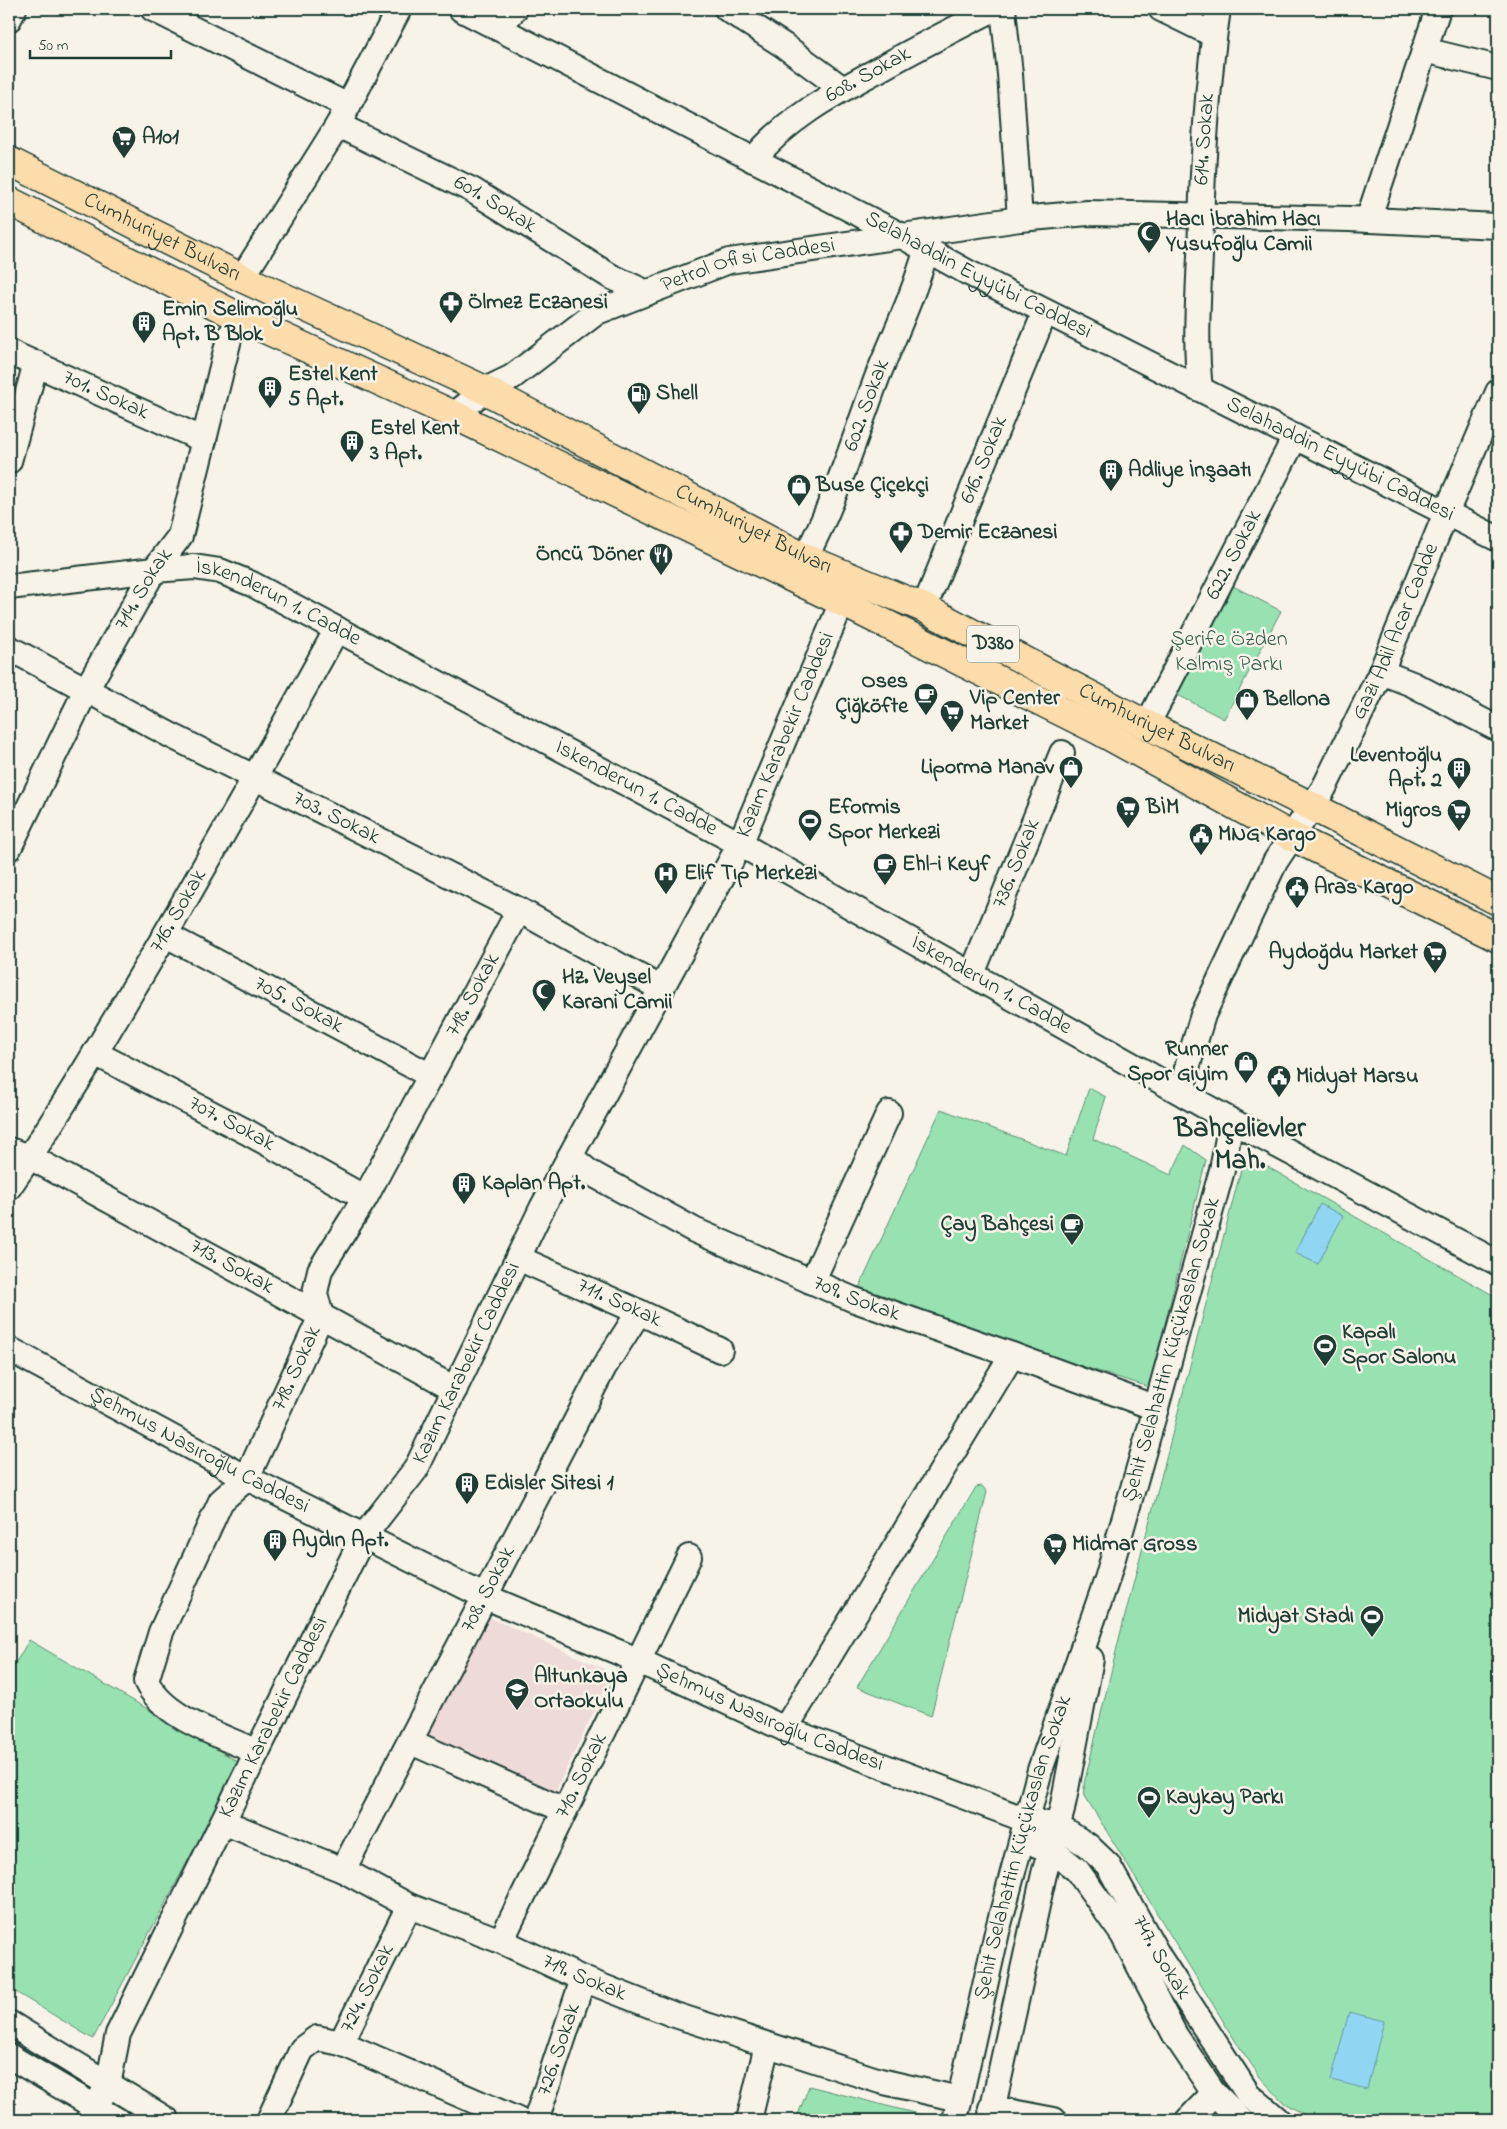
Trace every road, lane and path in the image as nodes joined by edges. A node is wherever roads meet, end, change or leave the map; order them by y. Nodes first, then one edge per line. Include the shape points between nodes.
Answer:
1 (14, 9) edge
2 (153, 9) edge
3 (399, 9) edge
4 (461, 9) edge
5 (514, 9) edge
6 (727, 9) edge
7 (994, 9) edge
8 (1003, 9) edge
9 (1161, 9) edge
10 (1218, 9) edge
11 (1438, 9) edge
12 (9, 19) edge
13 (498, 28) junction
14 (1214, 35) junction
15 (1424, 50) junction
16 (1498, 68) edge
17 (843, 89) junction
18 (343, 116) junction
19 (753, 160) junction
20 (9, 162) edge
21 (9, 201) edge
22 (1201, 216) junction
23 (1020, 219) junction
24 (1368, 220) junction
25 (1498, 226) edge
26 (902, 236) junction
27 (926, 251) junction
28 (242, 278) junction
29 (647, 293) junction
30 (1045, 312) junction
31 (243, 319) junction
32 (9, 352) edge
33 (36, 364) junction
34 (485, 390) junction
35 (1200, 390) junction
36 (1498, 392) edge
37 (454, 415) junction
38 (1295, 437) junction
39 (204, 440) junction
40 (9, 461) edge
41 (1446, 513) junction
42 (1498, 539) edge
43 (806, 558) junction
44 (154, 570) junction
45 (9, 587) edge
46 (842, 602) junction
47 (924, 608) junction
48 (337, 629) junction
49 (9, 648) edge
50 (1381, 672) junction
51 (86, 690) junction
52 (1147, 726) junction
53 (1498, 729) edge
54 (1062, 753) dead end
55 (255, 777) junction
56 (1313, 807) junction
57 (1293, 837) junction
58 (740, 844) junction
59 (9, 848) edge
60 (1498, 901) edge
61 (519, 910) junction
62 (166, 935) junction
63 (1498, 938) edge
64 (972, 974) junction
65 (662, 989) junction
66 (95, 1052) junction
67 (430, 1076) junction
68 (1187, 1096) junction
69 (890, 1113) dead end
70 (1226, 1118) junction
71 (19, 1154) edge
72 (571, 1157) junction
73 (9, 1187) edge
74 (365, 1198) junction
75 (518, 1258) junction
76 (1498, 1263) edge
77 (812, 1282) junction
78 (639, 1312) junction
79 (321, 1316) junction
80 (9, 1349) edge
81 (720, 1350) dead end
82 (1012, 1355) junction
83 (455, 1389) junction
84 (1156, 1408) junction
85 (247, 1478) junction
86 (362, 1537) junction
87 (689, 1557) dead end
88 (1107, 1579) junction
89 (486, 1597) junction
90 (637, 1660) junction
91 (785, 1729) junction
92 (411, 1742) junction
93 (257, 1752) junction
94 (564, 1810) junction
95 (223, 1822) junction
96 (1057, 1826) junction
97 (1024, 1830) junction
98 (1051, 1849) junction
99 (343, 1870) junction
100 (409, 1906) junction
101 (501, 1941) junction
102 (583, 1979) junction
103 (9, 2023) edge
104 (342, 2043) junction
105 (767, 2045) junction
106 (9, 2056) edge
107 (108, 2085) junction
108 (1214, 2093) junction
109 (957, 2110) edge
110 (92, 2114) edge
111 (991, 2114) edge
112 (117, 2120) edge
113 (167, 2120) edge
114 (269, 2120) edge
115 (518, 2120) edge
116 (536, 2120) edge
117 (749, 2120) edge
118 (1054, 2120) edge
119 (1188, 2120) edge
120 (1241, 2120) edge
121 (1278, 2120) edge

1 - 12 street
2 - 18 street, 601. Sokak
3 - 18 street
4 - 13 street, Selahaddin Eyyübi Caddesi
5 - 13 street
6 - 17 street
7 - 17 street, 608. Sokak
8 - 23 street
9 - 14 street
10 - 14 street, 614. Sokak
11 - 15 street
13 - 19 street, Selahaddin Eyyübi Caddesi
14 - 22 street, 614. Sokak via 1209,68
15 - 16 street
15 - 24 street
17 - 19 street, 608. Sokak via 822,100 768,142
18 - 28 street
18 - 29 street, 601. Sokak via 472,190 610,276
19 - 26 street, Selahaddin Eyyübi Caddesi
20 - 28 main road, Cumhuriyet Bulvarı / D380
21 - 31 main road, Cumhuriyet Bulvarı / D380
22 - 23 street, Petrol Ofisi Caddesi via 1088,213
22 - 24 street, Petrol Ofisi Caddesi
22 - 35 street, 614. Sokak via 1197,359
23 - 26 street, Petrol Ofisi Caddesi
24 - 25 street, Petrol Ofisi Caddesi
26 - 27 street, Selahaddin Eyyübi Caddesi
26 - 29 street, Petrol Ofisi Caddesi via 729,261
27 - 30 street, Selahaddin Eyyübi Caddesi
27 - 43 street, 602. Sokak via 820,531
28 - 34 main road, Cumhuriyet Bulvarı / D380
29 - 34 street, Petrol Ofisi Caddesi via 597,312 512,376
30 - 35 street, Selahaddin Eyyübi Caddesi
30 - 47 street, 616. Sokak
31 - 37 main road, Cumhuriyet Bulvarı / D380
31 - 39 street, 714. Sokak via 230,335
32 - 33 street, 701. Sokak
33 - 39 street, 701. Sokak
33 - 40 street
34 - 37 street, Petrol Ofisi Caddesi
34 - 43 main road, Cumhuriyet Bulvarı / D380
35 - 38 street, Selahaddin Eyyübi Caddesi
36 - 41 street, Gazi Adil Acar Cadde
37 - 46 main road, Cumhuriyet Bulvarı / D380
38 - 41 street, Selahaddin Eyyübi Caddesi
38 - 52 street, 622. Sokak
39 - 44 street, 714. Sokak via 180,536
41 - 42 street, Selahaddin Eyyübi Caddesi
41 - 50 street, Gazi Adil Acar Cadde
43 - 47 main road, Cumhuriyet Bulvarı / D380
44 - 45 street, İskenderun 1. Cadde
44 - 48 street, İskenderun 1. Cadde via 194,567 220,571 252,584
44 - 51 street, 714. Sokak
46 - 57 main road, Cumhuriyet Bulvarı / D380 via 1098,730
46 - 58 street, Kazım Karabekir Caddesi
47 - 52 main road, Cumhuriyet Bulvarı / D380
48 - 55 street, 716. Sokak
48 - 58 street, İskenderun 1. Cadde
49 - 51 street, 703. Sokak
50 - 53 street via 1412,684
50 - 56 street, Gazi Adil Acar Cadde
51 - 55 street, 703. Sokak
51 - 59 street, 714. Sokak
52 - 56 main road, Cumhuriyet Bulvarı / D380
54 - 64 street, 736. Sokak
55 - 61 street, 703. Sokak
55 - 62 street, 716. Sokak
56 - 57 street, Gazi Adil Acar Cadde
56 - 60 main road, Cumhuriyet Bulvarı / D380
57 - 63 main road, Cumhuriyet Bulvarı / D380
57 - 68 street via 1275,862 1204,1015 1187,1068 1184,1084
58 - 64 street, İskenderun 1. Cadde
58 - 65 street, Kazım Karabekir Caddesi
61 - 65 street, 703. Sokak
61 - 67 street, 718. Sokak
62 - 66 street, 716. Sokak
62 - 67 street, 705. Sokak
64 - 68 street, İskenderun 1. Cadde
65 - 72 street, Kazım Karabekir Caddesi
66 - 71 street, 716. Sokak
66 - 74 street, 707. Sokak
67 - 74 street, 718. Sokak
68 - 70 street, İskenderun 1. Cadde
69 - 77 street
70 - 76 street, İskenderun 1. Cadde
70 - 84 street, Şehit Selahattin Küçükaslan Sokak via 1228,1138 1222,1170
71 - 73 street, 716. Sokak
71 - 79 street, 713. Sokak
72 - 75 street, Kazım Karabekir Caddesi
72 - 77 street, 709. Sokak via 589,1172 694,1230
74 - 79 street, 718. Sokak via 320,1270 315,1293
75 - 78 street, 711. Sokak
75 - 83 street, Kazım Karabekir Caddesi
77 - 82 street, 709. Sokak
78 - 81 street, 711. Sokak
78 - 89 street, 708. Sokak via 604,1367
79 - 83 street, 713. Sokak
79 - 85 street, 718. Sokak
80 - 85 street, Şehmus Nasıroğlu Caddesi
82 - 84 street, 709. Sokak
82 - 91 street
83 - 86 street, Kazım Karabekir Caddesi via 416,1469
84 - 88 street, Şehit Selahattin Küçükaslan Sokak
85 - 86 street, Şehmus Nasıroğlu Caddesi
85 - 93 street, 718. Sokak via 220,1502 161,1632 146,1680 152,1692 180,1717
86 - 89 street, Şehmus Nasıroğlu Caddesi
86 - 93 street, Kazım Karabekir Caddesi
87 - 90 street, 710. Sokak
88 - 96 street, Şehit Selahattin Küçükaslan Sokak
88 - 97 street, Şehit Selahattin Küçükaslan Sokak via 1040,1770
89 - 90 street, Şehmus Nasıroğlu Caddesi
89 - 92 street, 708. Sokak
90 - 91 street, Şehmus Nasıroğlu Caddesi
90 - 94 street, 710. Sokak
91 - 97 street, Şehmus Nasıroğlu Caddesi
92 - 94 street
92 - 99 street, 708. Sokak
93 - 95 street, Kazım Karabekir Caddesi
94 - 101 street, 710. Sokak
95 - 99 street, 719. Sokak
95 - 107 street, Kazım Karabekir Caddesi via 118,2034
96 - 97 street, 747. Sokak
96 - 98 street, Şehit Selahattin Küçükaslan Sokak
96 - 121 street, 747. Sokak via 1087,1845 1108,1865 1160,1957 1248,2094
97 - 98 street
97 - 109 street, Şehit Selahattin Küçükaslan Sokak via 997,1932
98 - 108 street via 1077,1870 1123,1935 1176,2035
98 - 111 street, Şehit Selahattin Küçükaslan Sokak
99 - 100 street, 719. Sokak
100 - 101 street, 719. Sokak
100 - 104 street, 724. Sokak
101 - 102 street, 719. Sokak
102 - 105 street, 719. Sokak via 672,2014
102 - 116 street, 726. Sokak
103 - 107 street
104 - 114 street, 724. Sokak via 317,2038 302,2049
104 - 115 street
105 - 109 street, 719. Sokak via 880,2081
105 - 117 street
106 - 110 street
107 - 110 street, Kazım Karabekir Caddesi
107 - 113 street
108 - 119 street
108 - 120 street
110 - 112 street
111 - 118 street

